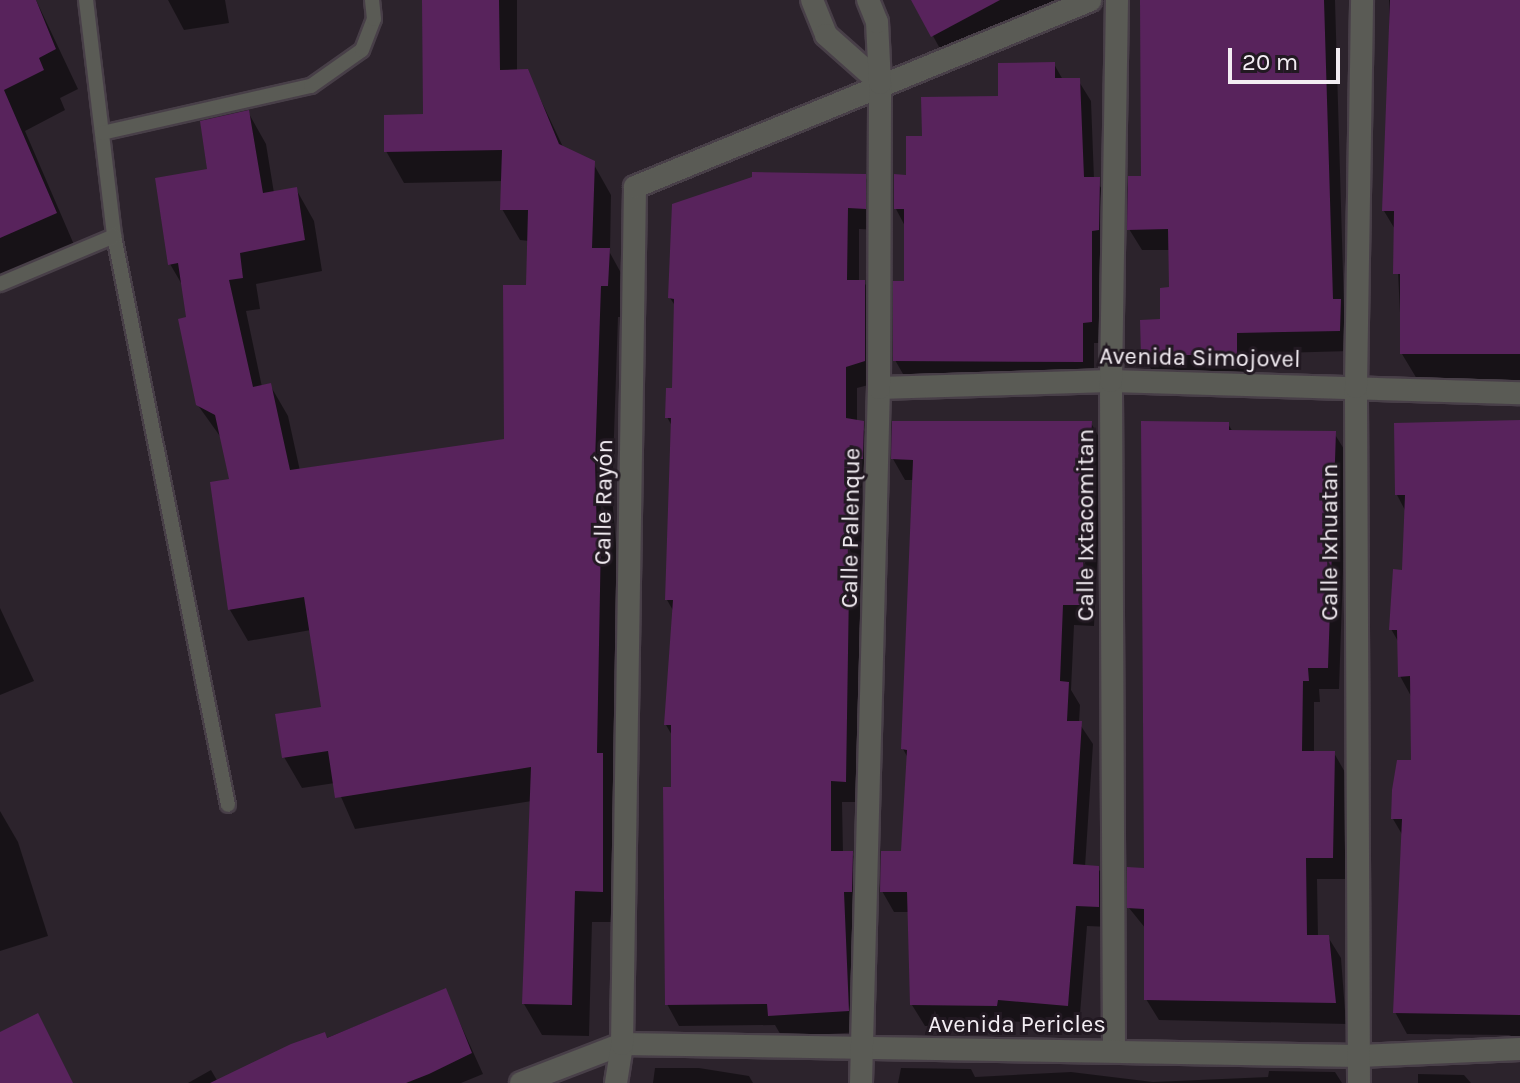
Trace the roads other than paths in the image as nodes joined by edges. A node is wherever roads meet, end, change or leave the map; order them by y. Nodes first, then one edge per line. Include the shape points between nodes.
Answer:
1 (86, 0) edge
2 (372, 0) edge
3 (812, 0) edge
4 (868, 0) edge
5 (1090, 0) edge
6 (1117, 0) edge
7 (1362, 0) edge
8 (880, 83) junction
9 (102, 133) junction
10 (114, 236) junction
11 (0, 284) edge
12 (1111, 381) junction
13 (1356, 387) junction
14 (879, 388) junction
15 (1520, 393) edge
16 (228, 805) dead end
17 (622, 1044) junction
18 (1520, 1049) edge
19 (1114, 1050) junction
20 (866, 1051) junction
21 (1359, 1056) junction
22 (521, 1083) edge
23 (616, 1083) edge
24 (861, 1083) edge
25 (1359, 1083) edge

1 - 9 lane
2 - 9 lane via 374,19 362,50 311,86
3 - 8 street via 826,35
4 - 8 street, Calle Palenque via 877,22
5 - 8 street
6 - 12 street, Calle Ixtacomitan
7 - 13 street, Calle Ixhuatan
8 - 14 street, Calle Palenque
8 - 17 street, Calle Rayón via 635,187
9 - 10 lane
10 - 11 lane
10 - 16 lane
12 - 13 street, Avenida Simojovel
12 - 14 street, Avenida Simojovel
12 - 19 street, Calle Ixtacomitan
13 - 15 street, Avenida Simojovel
13 - 21 street, Calle Ixhuatan
14 - 20 street, Calle Palenque
17 - 20 street, Avenida Pericles
17 - 22 street, Avenida Pericles
17 - 23 street, Calle Rayón
18 - 21 street, Avenida Pericles
19 - 20 street, Avenida Pericles
19 - 21 street, Avenida Pericles
20 - 24 street, Calle Palenque
21 - 25 street, Calle Ixhuatan

